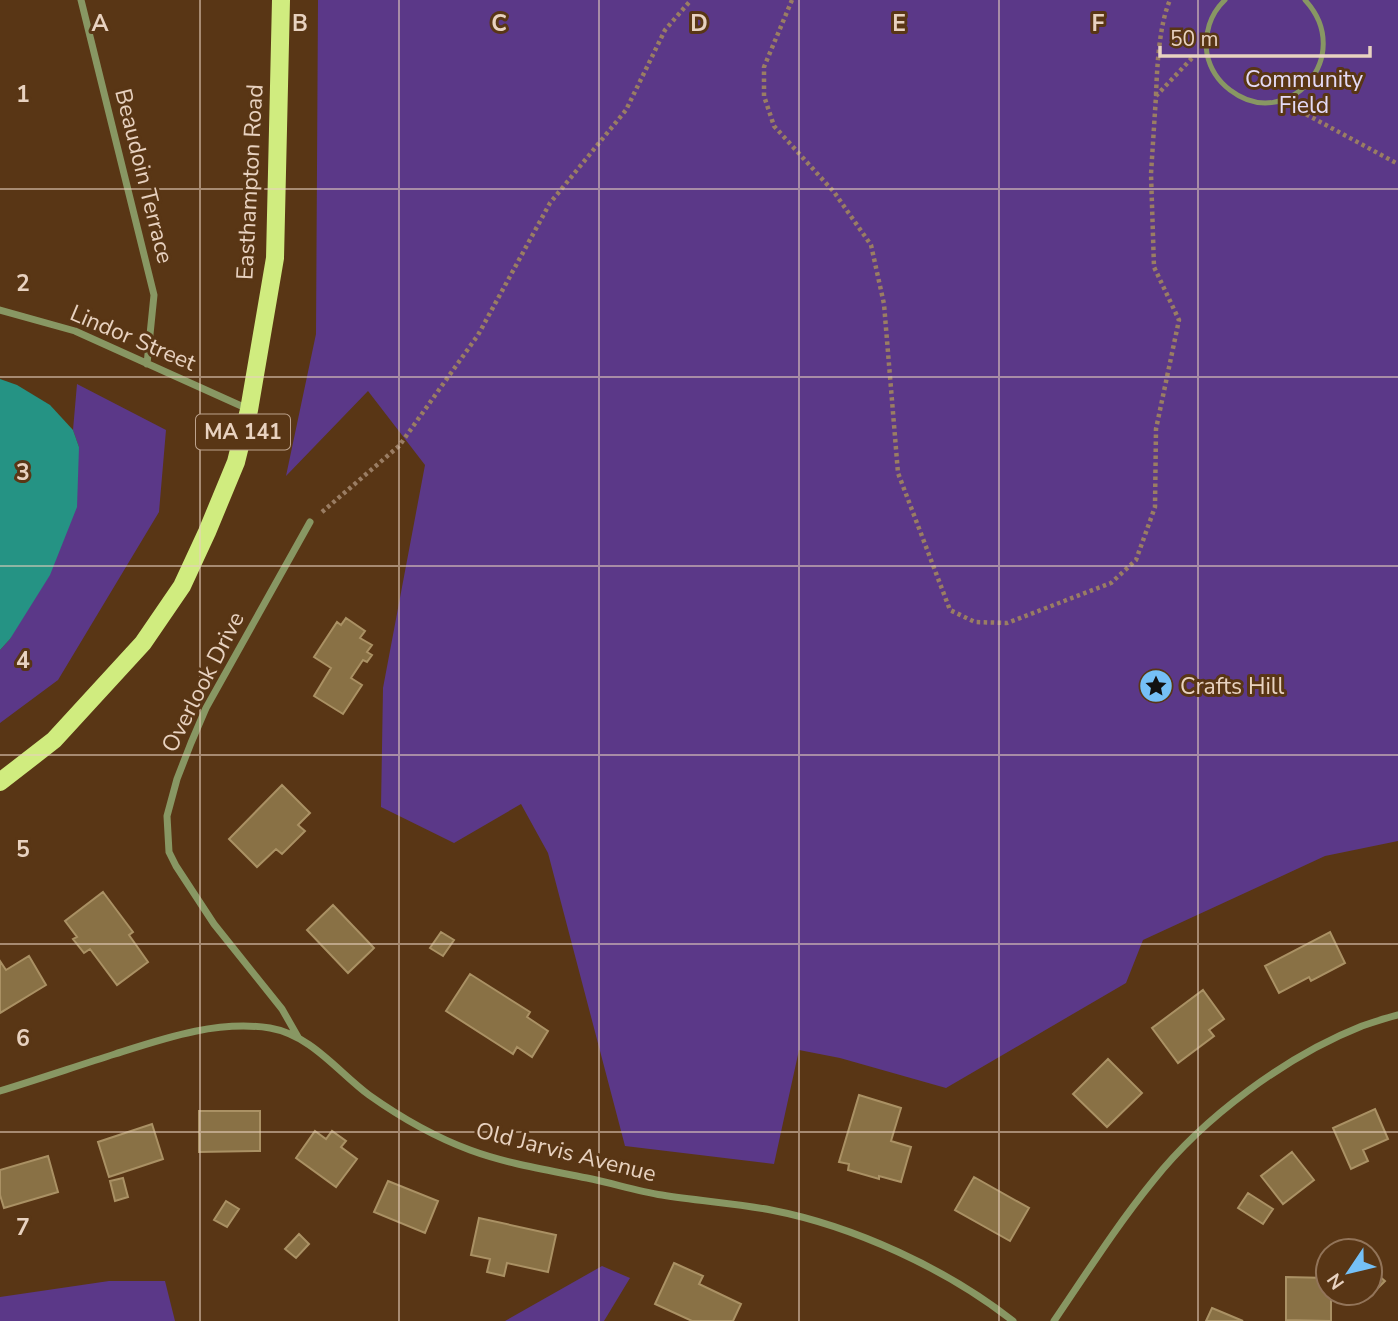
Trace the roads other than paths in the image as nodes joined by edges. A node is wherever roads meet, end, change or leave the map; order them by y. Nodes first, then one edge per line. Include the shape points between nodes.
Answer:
1 (81, 0) edge
2 (281, 0) edge
3 (1225, 0) edge
4 (1306, 0) edge
5 (0, 310) edge
6 (147, 364) junction
7 (249, 410) junction
8 (310, 522) road end
9 (0, 782) edge
10 (1398, 1015) edge
11 (299, 1038) junction
12 (0, 1091) edge
13 (1013, 1321) edge
14 (1054, 1321) edge

1 - 6 street, Beaudoin Terrace via 154,295
2 - 7 main road, Easthampton Road / MA 141 via 275,258
3 - 4 lane via 1208,29 1208,59 1214,74 1236,95 1266,102 1296,94 1307,85 1322,58 1321,27
5 - 6 street, Lindor Street via 75,331
6 - 7 street, Lindor Street
7 - 9 main road, Easthampton Road / MA 141 via 236,462 182,586 143,643 63,731
8 - 11 street, Overlook Drive via 206,708 167,817 169,852 176,866
10 - 14 street via 1317,1047 1272,1074 1210,1122 1152,1181
11 - 12 street, Old Jarvis Avenue via 273,1028 207,1029
11 - 13 street, Old Jarvis Avenue via 368,1094 471,1150 661,1195 771,1210 826,1224 932,1269

